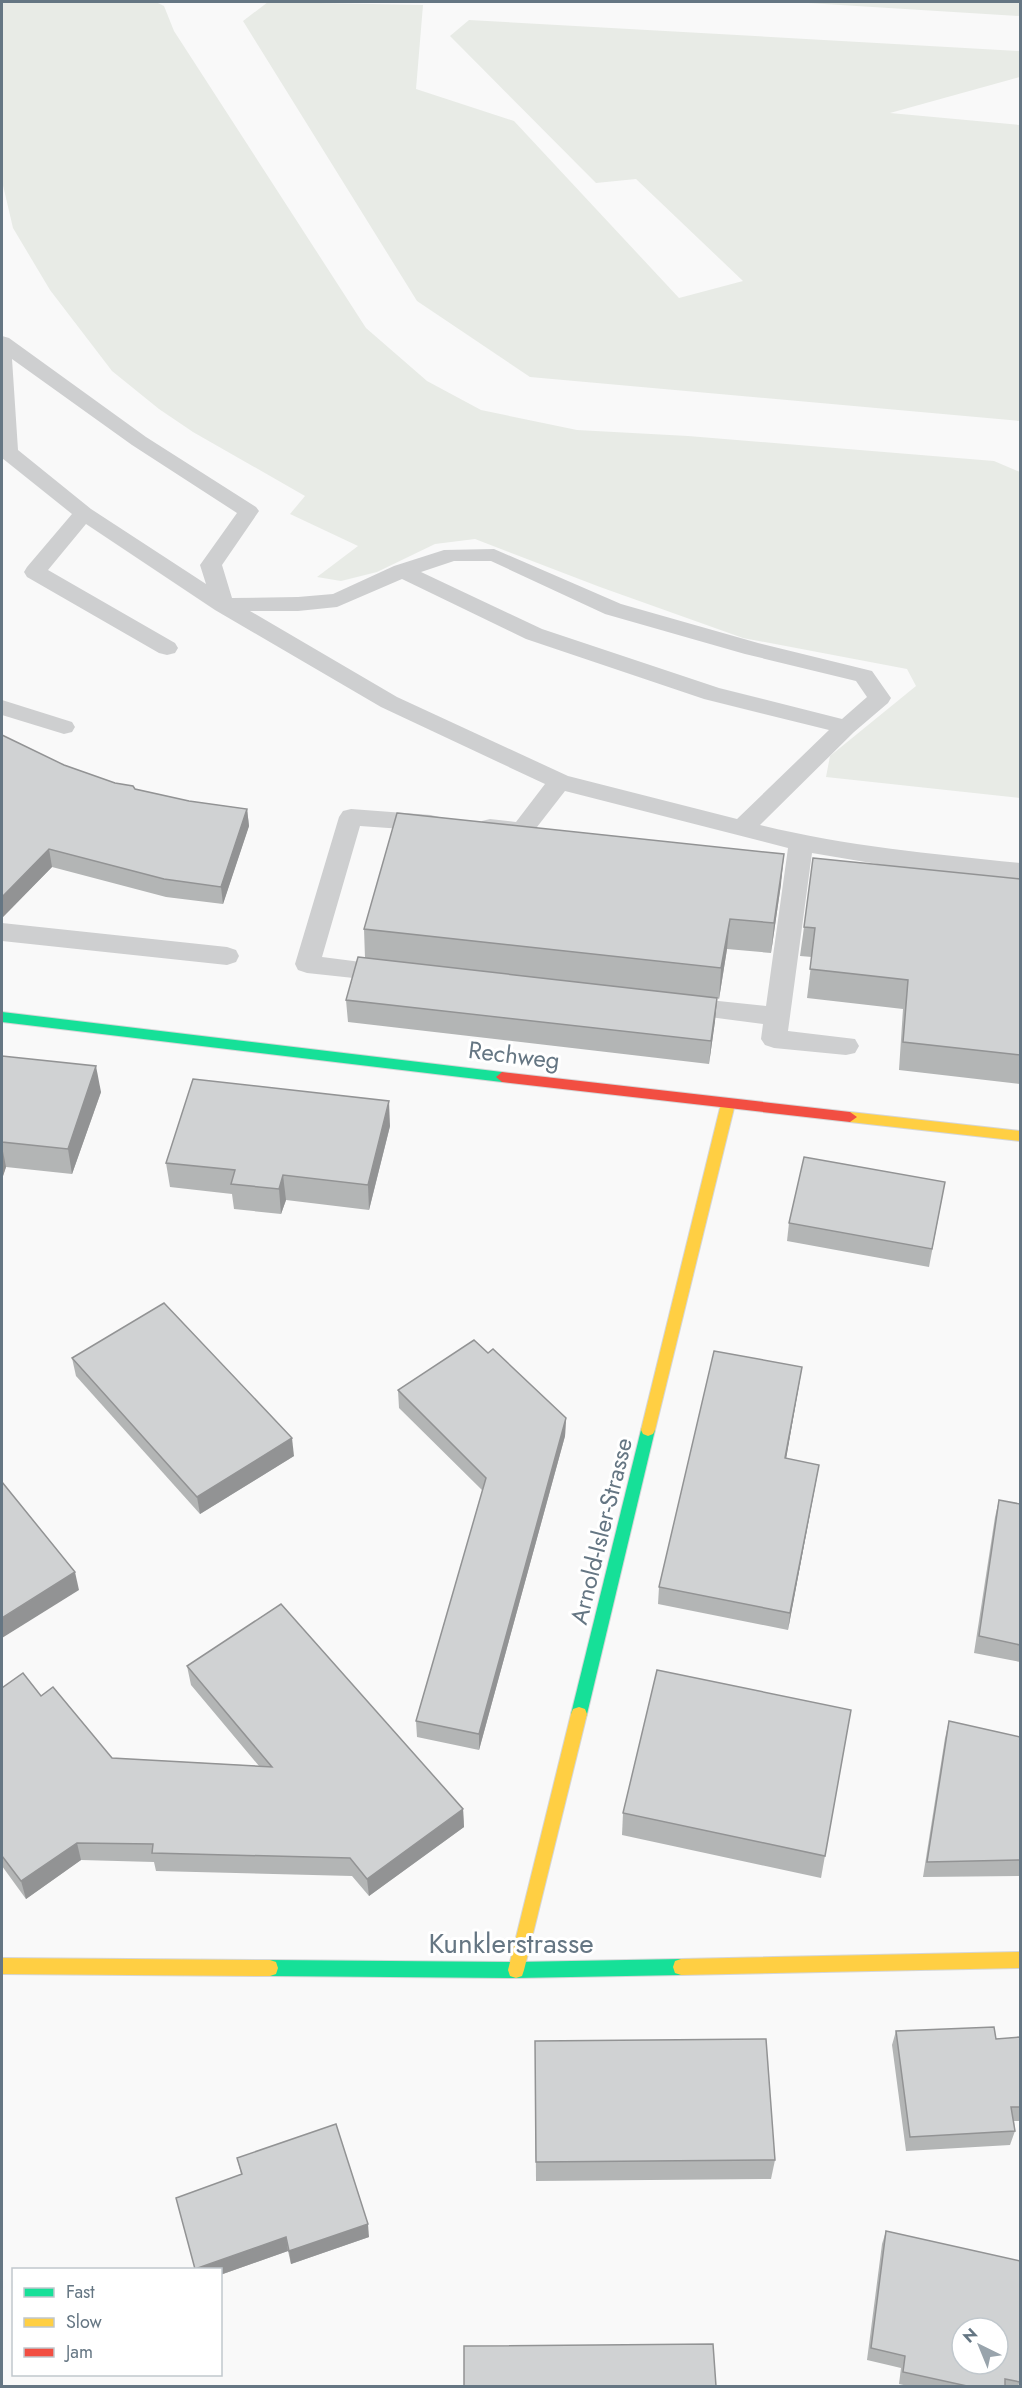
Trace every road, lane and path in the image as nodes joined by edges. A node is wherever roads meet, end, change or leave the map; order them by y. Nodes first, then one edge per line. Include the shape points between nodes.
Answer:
1 (2, 342) edge
2 (2, 350) edge
3 (5, 450) edge
4 (84, 513) junction
5 (402, 571) junction
6 (223, 605) junction
7 (168, 648) dead end
8 (2, 707) edge
9 (64, 727) dead end
10 (846, 727) junction
11 (560, 782) junction
12 (742, 827) junction
13 (801, 843) junction
14 (1020, 871) edge
15 (2, 932) edge
16 (227, 956) dead end
17 (413, 976) edge
18 (660, 1003) edge
19 (2, 1017) edge
20 (777, 1017) junction
21 (846, 1046) dead end
22 (728, 1104) junction
23 (1020, 1136) edge
24 (1020, 1960) edge
25 (2, 1966) edge
26 (516, 1970) junction

1 - 6 lane via 139,441 249,511 211,565
2 - 3 lane
3 - 4 lane
4 - 6 lane
4 - 7 lane via 35,572
5 - 6 lane via 337,600
5 - 10 lane via 534,634 712,694
5 - 10 lane via 452,555 494,555 613,609 864,676 880,698
6 - 11 lane via 389,702
8 - 9 lane
10 - 12 lane
11 - 12 lane
11 - 17 lane via 522,830 351,817 307,964
12 - 13 lane
13 - 14 lane via 889,858
13 - 20 lane
15 - 16 lane
18 - 20 lane
19 - 22 street, Rechweg
20 - 21 lane via 774,1039
22 - 23 street, Rechweg
22 - 26 street, Arnold-Isler-Strasse
24 - 26 street, Kunklerstrasse
25 - 26 street, Kunklerstrasse

